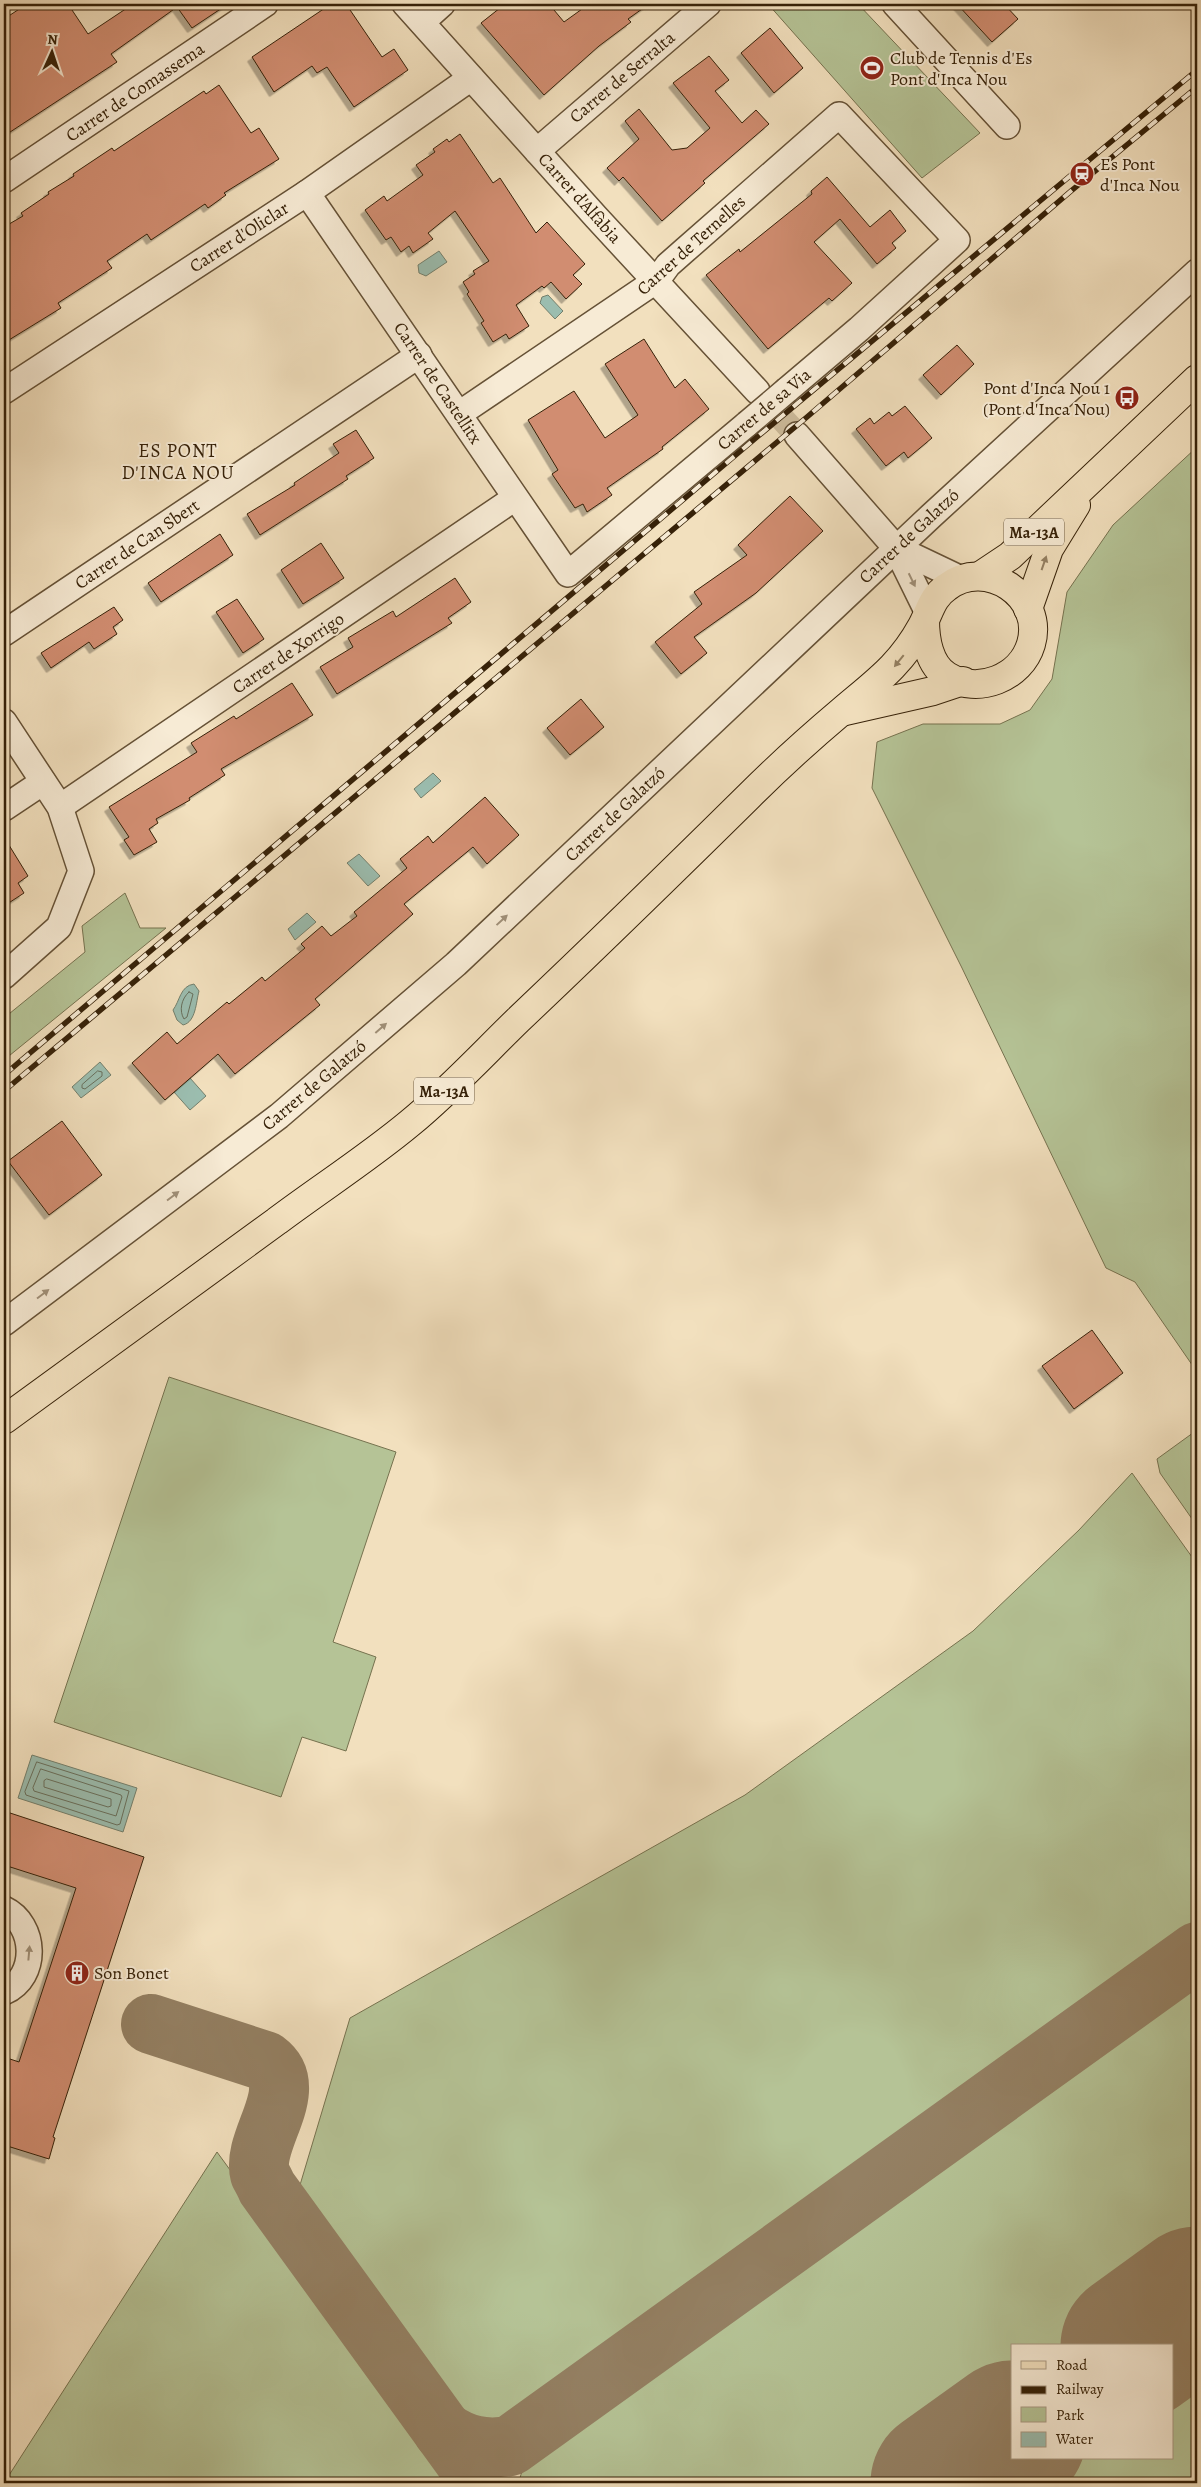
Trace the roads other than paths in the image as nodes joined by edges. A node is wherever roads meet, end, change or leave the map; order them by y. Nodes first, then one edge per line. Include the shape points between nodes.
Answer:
1 (265, 4) edge
2 (405, 4) edge
3 (442, 4) edge
4 (708, 4) edge
5 (895, 4) edge
6 (422, 22) junction
7 (471, 78) junction
8 (839, 115) joint
9 (1006, 126) dead end
10 (537, 151) junction
11 (4, 180) edge
12 (308, 192) junction
13 (1197, 272) edge
14 (657, 280) junction
15 (420, 355) junction
16 (1197, 379) edge
17 (4, 391) edge
18 (757, 391) tunnel mouth
19 (459, 414) junction
20 (797, 435) tunnel mouth
21 (1086, 486) junction
22 (515, 498) junction
23 (896, 548) junction
24 (568, 574) joint
25 (970, 577) junction
26 (1028, 609) junction
27 (927, 616) junction
28 (4, 633) edge
29 (963, 681) junction
30 (841, 712) junction
31 (4, 722) edge
32 (43, 782) junction
33 (60, 807) junction
34 (4, 808) edge
35 (4, 976) edge
36 (4, 1323) edge
37 (4, 1420) edge
38 (4, 1909) edge
39 (4, 1992) edge

1 - 11 street, Carrer de Comassema
2 - 6 street, Carrer d'Alfàbia
3 - 6 street
4 - 10 street, Carrer de Serralta
5 - 9 street
6 - 7 street, Carrer d'Alfàbia
7 - 10 street, Carrer d'Alfàbia
7 - 12 street, Carrer d'Oliclar
8 - 14 street, Carrer de Ternelles via 668,265
8 - 24 street, Carrer de sa Via, bridge via 957,240 859,329
10 - 14 street, Carrer d'Alfàbia
12 - 15 street, Carrer de Castellitx
12 - 17 street, Carrer d'Oliclar
13 - 23 street, Carrer de Galatzó
14 - 18 street, Carrer d'Alfàbia
14 - 19 street, Carrer de Ternelles
15 - 19 street, Carrer de Castellitx
15 - 28 street, Carrer de Can Sbert
16 - 21 main road, Ma-13A
19 - 22 street, Carrer de Castellitx
20 - 23 street
21 - 25 main road, Ma-13A via 1010,556
26 -> 21 main road, Ma-13A via 1049,549
22 - 24 street, Carrer de Castellitx
22 - 33 street, Carrer de Xorrigo
23 - 25 street
23 -> 27 street
36 -> 23 street, Carrer de Galatzó via 279,1116 456,964
25 - 26 main road via 995,578 1009,585 1021,596
25 - 27 main road via 949,585 937,596
26 - 29 main road via 1033,626 1031,643 1013,672 980,684
27 - 29 main road via 925,635 936,663 946,676
27 -> 30 main road, Ma-13A via 895,667
29 - 30 main road, Ma-13A
30 - 37 main road, Ma-13A via 774,772 412,1122
31 - 32 street
32 - 33 street
32 - 34 street
33 - 35 street via 81,871 59,927
39 -> 38 street via 18,1982 25,1971 30,1945 20,1921

